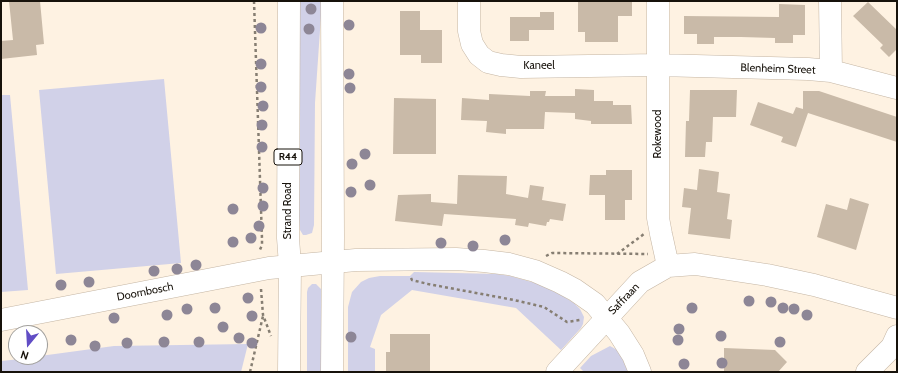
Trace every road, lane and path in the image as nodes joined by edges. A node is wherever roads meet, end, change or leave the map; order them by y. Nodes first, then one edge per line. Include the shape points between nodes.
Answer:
1 (254, 1) edge
2 (289, 1) edge
3 (332, 1) edge
4 (469, 1) edge
5 (658, 1) edge
6 (830, 1) edge
7 (658, 65) junction
8 (831, 72) junction
9 (897, 88) edge
10 (649, 230) dead end
11 (617, 254) junction
12 (649, 254) dead end
13 (258, 256) dead end
14 (541, 258) dead end
15 (333, 261) junction
16 (290, 265) junction
17 (668, 266) junction
18 (408, 274) dead end
19 (261, 289) dead end
20 (897, 308) edge
21 (607, 317) junction
22 (1, 320) edge
23 (580, 320) dead end
24 (897, 336) edge
25 (250, 372) edge
26 (289, 372) edge
27 (332, 372) edge
28 (557, 372) edge
29 (640, 372) edge
30 (867, 372) edge

1 - 13 path via 262,239
2 - 16 street, Strand Road / R44
3 - 15 street
4 - 7 street, Kaneel via 469,31 472,44 479,55 488,62 521,66
5 - 7 street, Rokewood
6 - 8 street
7 - 8 street, Blenheim Street via 808,69
7 - 17 street, Rokewood via 658,218
8 - 9 street, Blenheim Street
10 - 11 path
11 - 12 path
11 - 14 path via 552,253
15 - 16 street, Saffraan
15 - 21 street, Saffraan via 456,259 509,264 535,271 575,290 595,304
15 - 27 street
16 - 22 street, Doornbosch
16 - 26 street, Strand Road / R44
17 - 20 street, Saffraan via 695,264 767,275 814,284
17 - 21 street, Saffraan via 640,282
18 - 23 path via 412,280 423,283 544,307 567,322
19 - 25 path via 263,315
21 - 28 street
21 - 29 street via 633,355
24 - 30 street via 892,347

